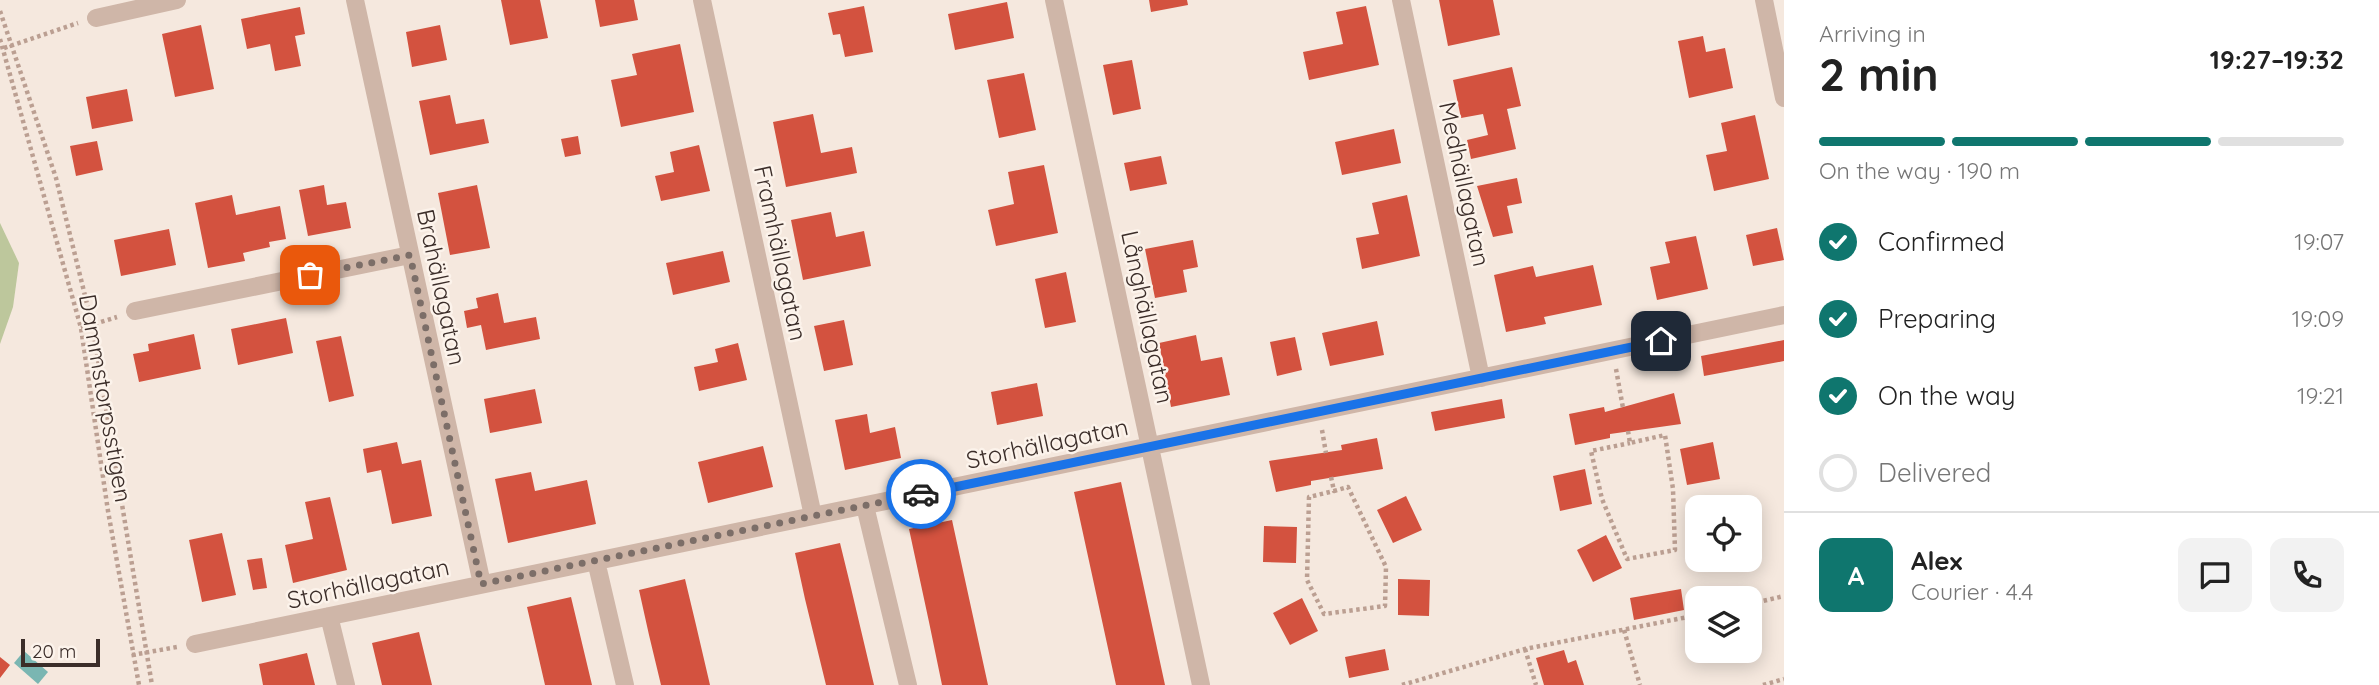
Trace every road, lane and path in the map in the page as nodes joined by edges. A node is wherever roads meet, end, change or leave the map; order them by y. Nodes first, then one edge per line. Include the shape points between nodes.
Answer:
1 (177, 0) edge
2 (355, 0) edge
3 (702, 0) edge
4 (1054, 0) edge
5 (1401, 0) edge
6 (1764, 0) edge
7 (0, 11) edge
8 (96, 18) joint
9 (0, 39) edge
10 (13, 45) junction
11 (4, 48) junction
12 (1784, 98) edge
13 (410, 255) junction
14 (135, 311) joint
15 (1784, 315) edge
16 (92, 324) junction
17 (81, 328) junction
18 (1612, 351) junction
19 (1481, 378) junction
20 (1623, 408) dead end
21 (1628, 431) dead end
22 (1630, 443) junction
23 (1151, 446) junction
24 (1331, 477) dead end
25 (1334, 491) junction
26 (865, 506) junction
27 (813, 516) junction
28 (596, 561) junction
29 (481, 584) junction
30 (1784, 596) edge
31 (1762, 601) edge
32 (329, 616) junction
33 (1685, 618) edge
34 (1624, 630) junction
35 (195, 644) joint
36 (1525, 649) junction
37 (145, 653) junction
38 (132, 655) junction
39 (1784, 679) edge
40 (139, 685) edge
41 (152, 685) edge
42 (346, 685) edge
43 (625, 685) edge
44 (908, 685) edge
45 (1201, 685) edge
46 (1402, 685) edge
47 (1536, 685) edge
48 (1640, 685) edge
49 (1763, 685) edge

1 - 8 street
2 - 13 street, Brahällagatan
3 - 27 street, Framhällagatan
4 - 23 street, Långhällagatan
5 - 19 street, Medhällagatan
6 - 12 street
7 - 10 path
8 - 10 path
9 - 11 path, Dammstorpsstigen
10 - 11 path
10 - 16 path via 56,178
11 - 17 path, Dammstorpsstigen
13 - 14 street
13 - 29 street, Brahällagatan
14 - 16 path
15 - 18 street, Storhällagatan
16 - 17 path
16 - 37 path
17 - 38 path, Dammstorpsstigen
18 - 19 street, Storhällagatan
18 - 20 path
19 - 23 street, Storhällagatan
21 - 22 path
22 - 22 path via 1665,435 1675,550 1627,559 1602,499 1591,451
23 - 26 street, Storhällagatan
23 - 45 street, Långhällagatan
24 - 25 path
25 - 25 path via 1348,487 1386,568 1385,606 1324,614 1307,580 1309,496
26 - 27 street, Storhällagatan
26 - 44 street
27 - 28 street, Storhällagatan
28 - 29 street, Storhällagatan
28 - 43 street
29 - 32 street, Storhällagatan
30 - 31 path
32 - 35 street, Storhällagatan
32 - 42 street
33 - 34 path
34 - 36 path
34 - 48 path
35 - 37 path
36 - 46 path
36 - 47 path
37 - 38 path
37 - 41 path
38 - 40 path, Dammstorpsstigen
39 - 49 path

